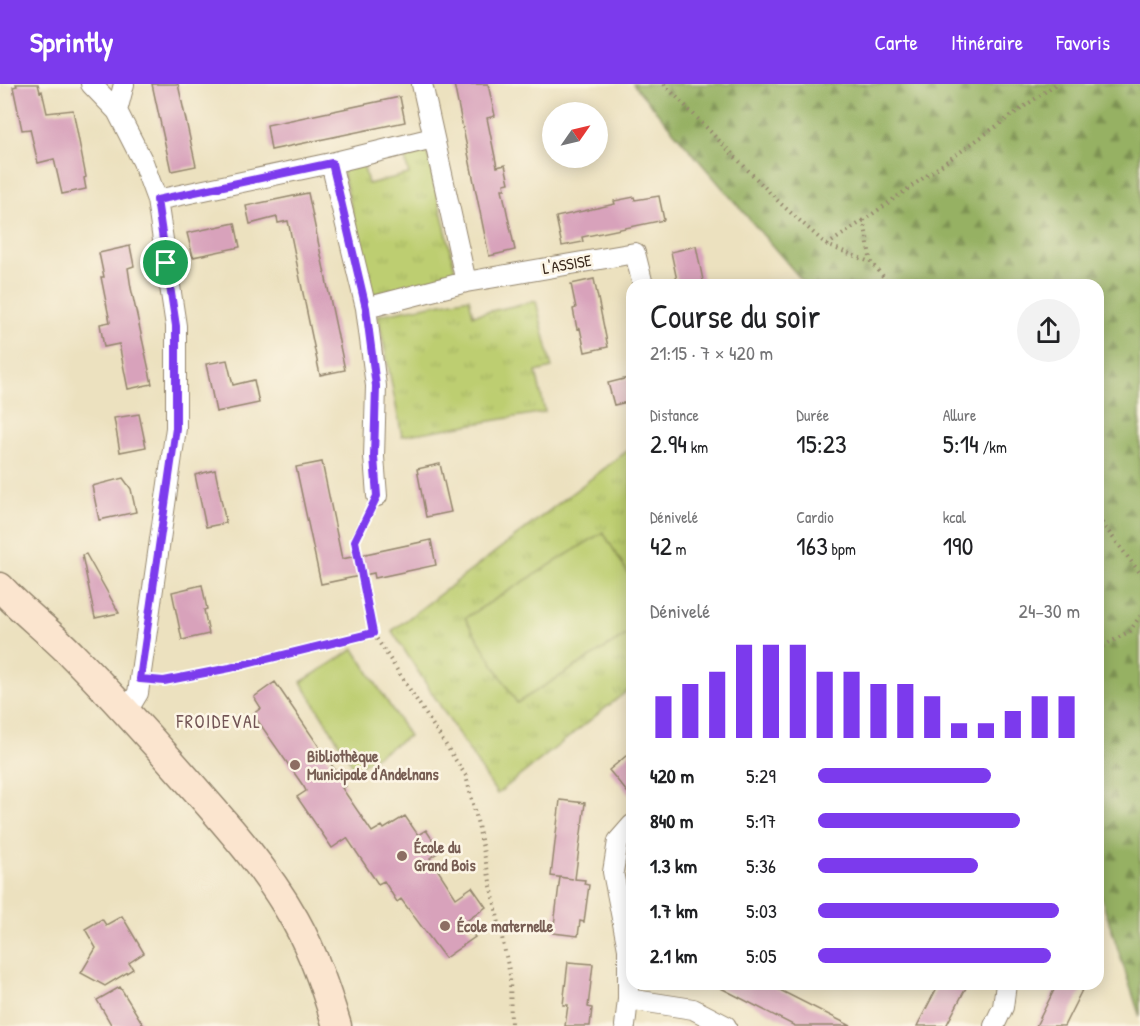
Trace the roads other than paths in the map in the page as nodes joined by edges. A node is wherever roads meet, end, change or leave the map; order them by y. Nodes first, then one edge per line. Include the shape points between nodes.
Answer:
1 (91, 84) edge
2 (124, 84) edge
3 (422, 84) edge
4 (117, 111) junction
5 (433, 138) junction
6 (332, 163) junction
7 (157, 200) junction
8 (642, 279) edge
9 (466, 282) junction
10 (366, 308) junction
11 (377, 496) road end
12 (0, 587) edge
13 (127, 711) junction
14 (626, 832) edge
15 (626, 939) edge
16 (628, 990) edge
17 (1005, 990) edge
18 (628, 999) junction
19 (337, 1026) edge
20 (625, 1026) edge
21 (726, 1026) edge
22 (994, 1026) edge

1 - 4 street
2 - 4 street
3 - 5 street
4 - 7 street
5 - 6 street
5 - 9 street
6 - 7 street
6 - 10 street
7 - 13 street via 176,326 176,428 138,693
8 - 9 street, L'ASSISE via 635,253
9 - 10 street
10 - 11 street via 376,386
12 - 13 street
13 - 19 street via 228,825 283,900 311,951
14 - 15 street via 618,841 613,872
16 - 18 street
17 - 22 street
18 - 20 street
18 - 21 street via 693,1009

